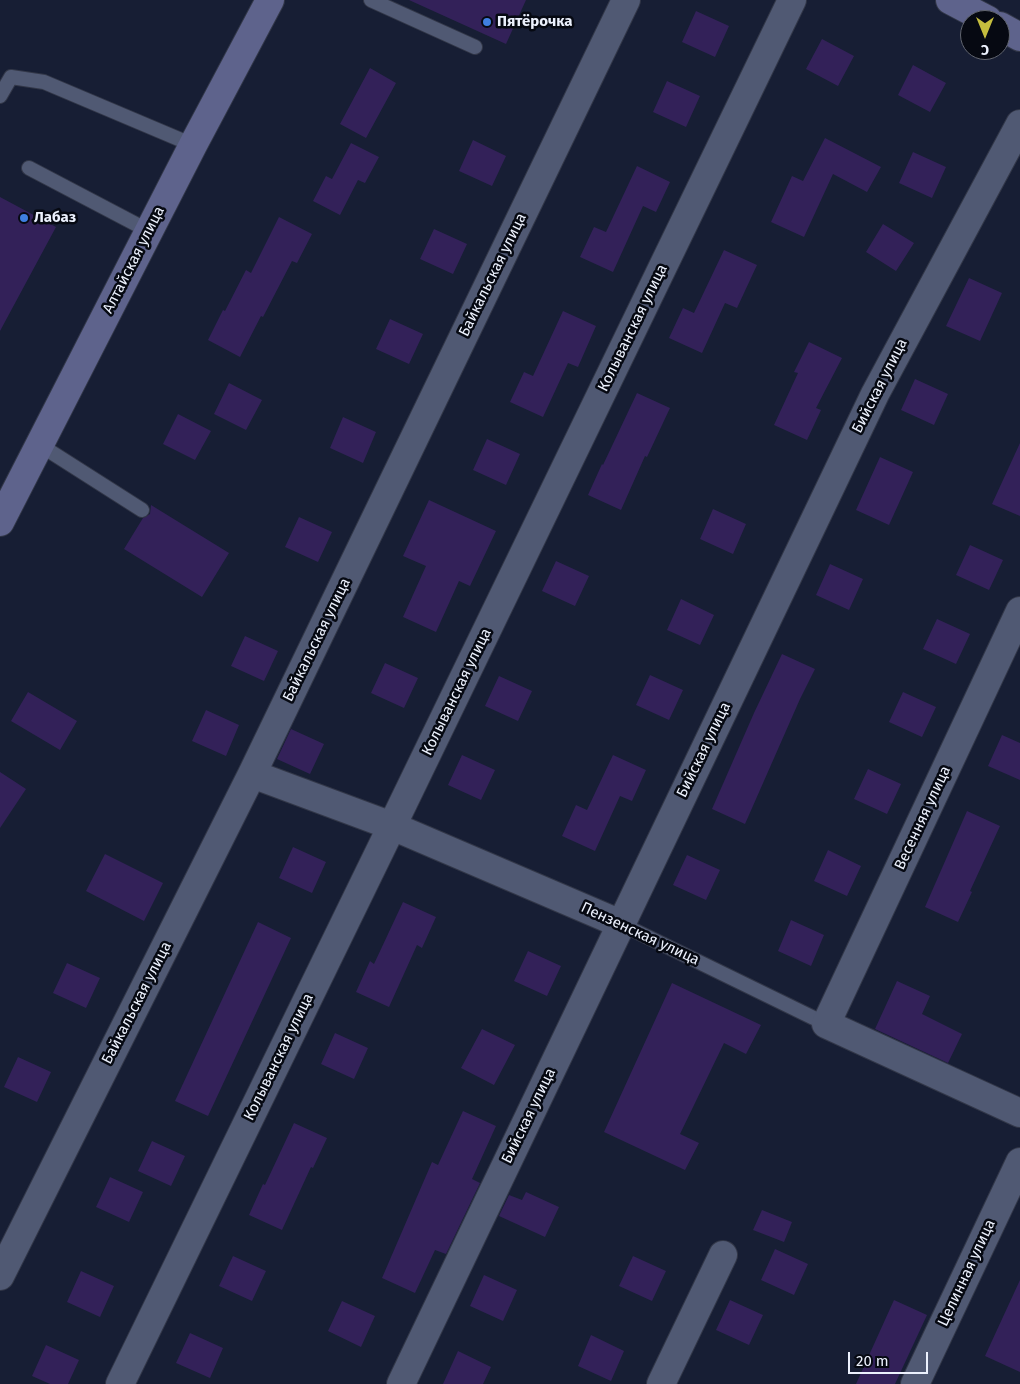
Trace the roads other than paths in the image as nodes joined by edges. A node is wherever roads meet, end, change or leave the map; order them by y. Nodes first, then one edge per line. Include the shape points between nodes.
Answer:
1 (270, 0) edge
2 (371, 0) edge
3 (626, 0) edge
4 (792, 0) edge
5 (950, 0) edge
6 (969, 10) edge
7 (475, 47) dead end
8 (0, 96) edge
9 (1020, 124) edge
10 (193, 145) junction
11 (29, 168) dead end
12 (149, 231) junction
13 (40, 445) junction
14 (4, 506) edge
15 (142, 510) dead end
16 (1020, 611) edge
17 (252, 774) junction
18 (392, 826) junction
19 (621, 924) junction
20 (826, 1024) junction
21 (1020, 1113) edge
22 (1020, 1162) edge
23 (722, 1255) dead end
24 (0, 1276) edge
25 (120, 1384) edge
26 (401, 1384) edge
27 (661, 1384) edge
28 (915, 1384) edge

1 - 10 main road, Алтайская улица
2 - 7 lane
3 - 17 street, Байкальская улица
4 - 18 street, Колыванская улица
5 - 6 main road
8 - 10 lane via 11,77 44,82
9 - 19 street, Бийская улица via 875,394
10 - 12 main road, Алтайская улица
11 - 12 lane
12 - 13 main road, Алтайская улица
13 - 14 main road, Алтайская улица
13 - 15 lane
16 - 20 street, Весенняя улица
17 - 18 street, Пензенская улица
17 - 24 street, Байкальская улица
18 - 19 street, Пензенская улица
18 - 25 street, Колыванская улица
19 - 20 lane, Пензенская улица
19 - 26 street, Бийская улица
20 - 21 street, Пензенская улица
22 - 28 street, Целинная улица
23 - 27 street

